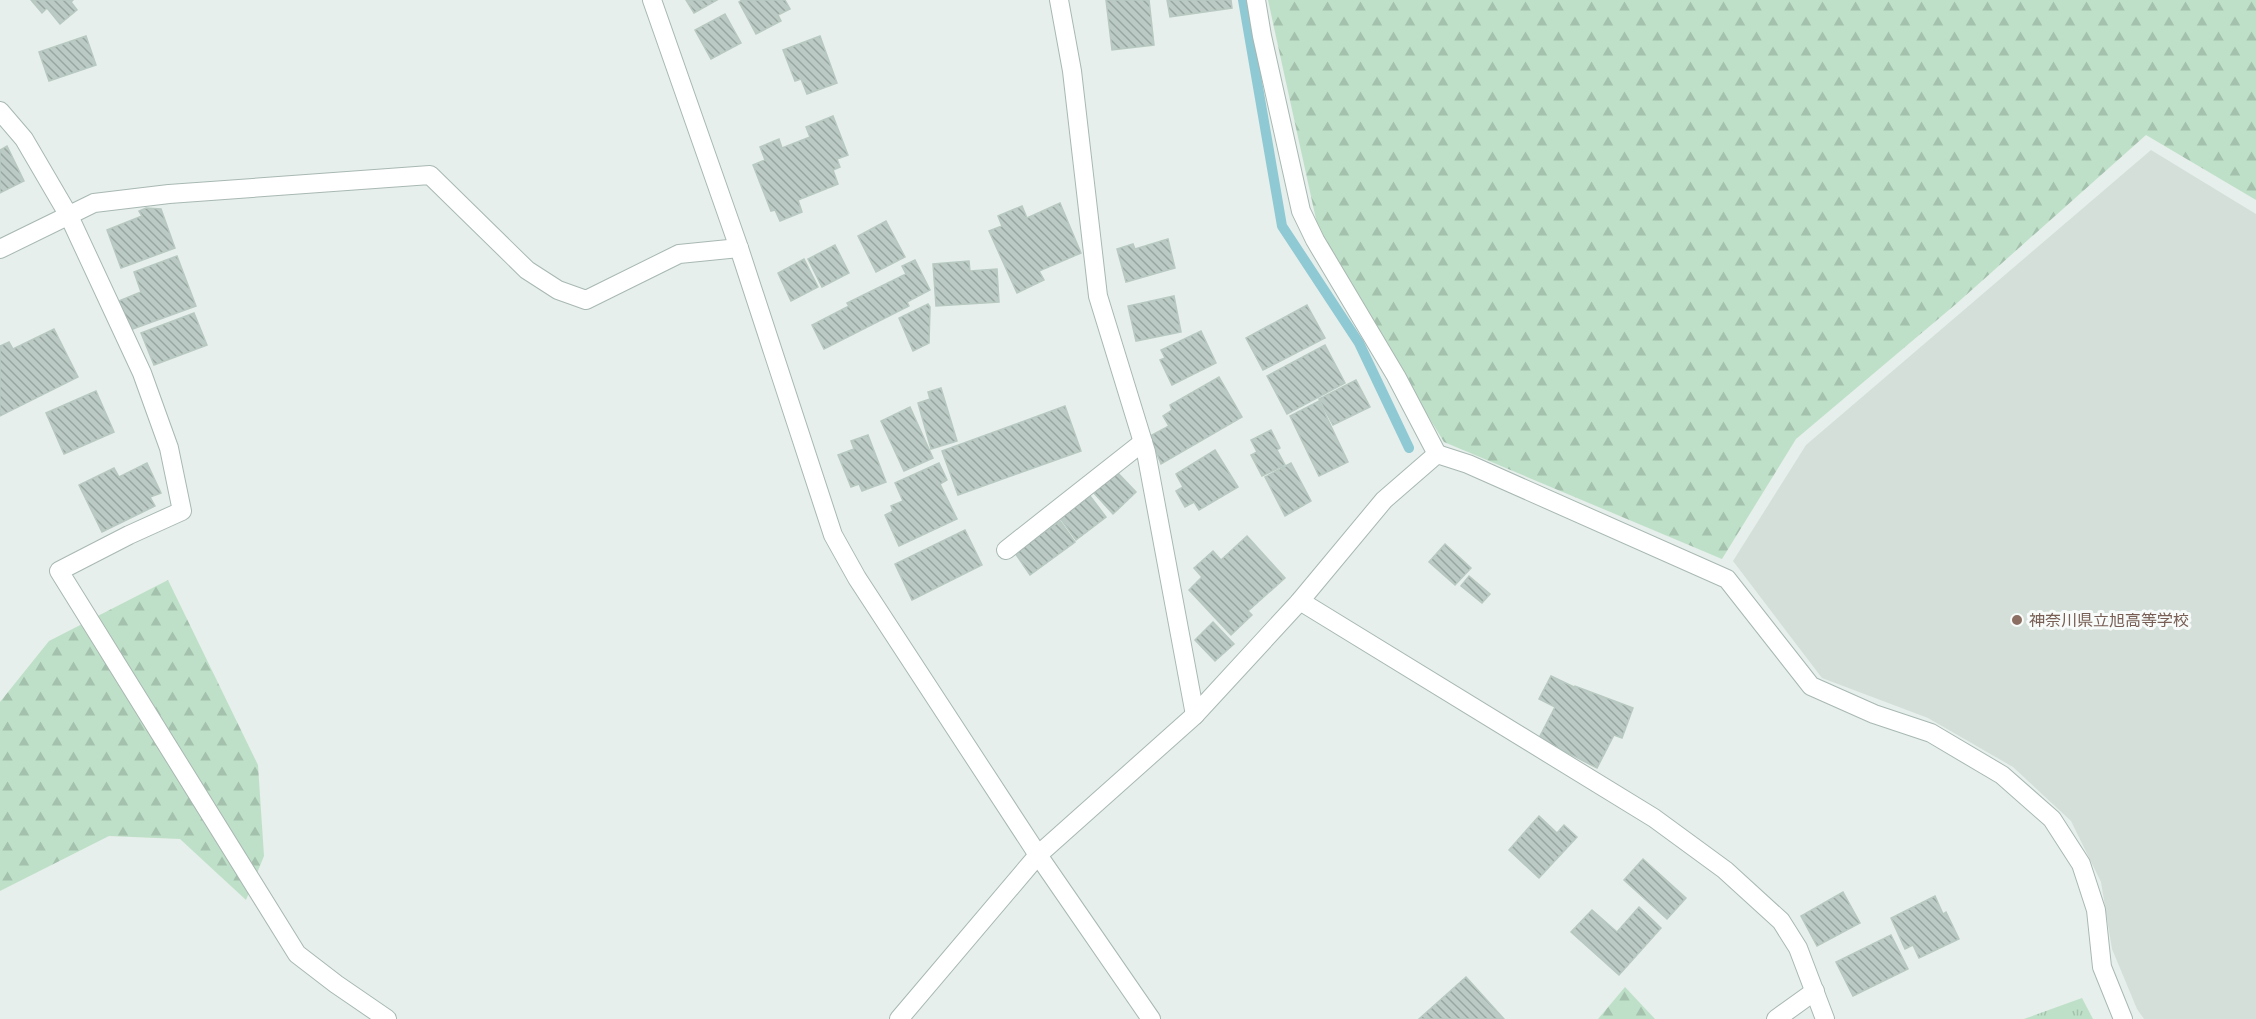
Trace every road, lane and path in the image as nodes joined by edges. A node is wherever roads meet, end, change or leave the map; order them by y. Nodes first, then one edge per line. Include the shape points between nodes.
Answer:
1 (652, 0) edge
2 (1059, 0) edge
3 (1256, 0) edge
4 (0, 111) edge
5 (69, 216) junction
6 (739, 248) junction
7 (0, 249) edge
8 (1143, 442) junction
9 (1437, 454) junction
10 (1006, 550) dead end
11 (1300, 601) junction
12 (1195, 715) junction
13 (1038, 855) junction
14 (1815, 992) junction
15 (387, 1019) edge
16 (899, 1019) edge
17 (1151, 1019) edge
18 (1776, 1019) edge
19 (1825, 1019) edge
20 (2123, 1019) edge

1 - 6 street
2 - 8 street via 1072,71 1098,296
3 - 9 street via 1301,211
4 - 5 street via 24,139
5 - 6 street via 94,203 169,194 430,175 527,270 558,290 586,300 679,254
5 - 7 street
5 - 15 street via 142,373 169,448 183,511 58,571 297,954
6 - 13 street via 833,535
8 - 10 street
8 - 12 street
9 - 11 street via 1384,500
9 - 20 street via 1727,579 1811,686 1874,714 1931,733 2002,774 2052,819 2081,864 2096,910 2102,967
11 - 12 street
11 - 14 street via 1644,812 1725,870 1781,921 1798,948
12 - 13 street
13 - 16 street
13 - 17 street
14 - 18 street
14 - 19 street

